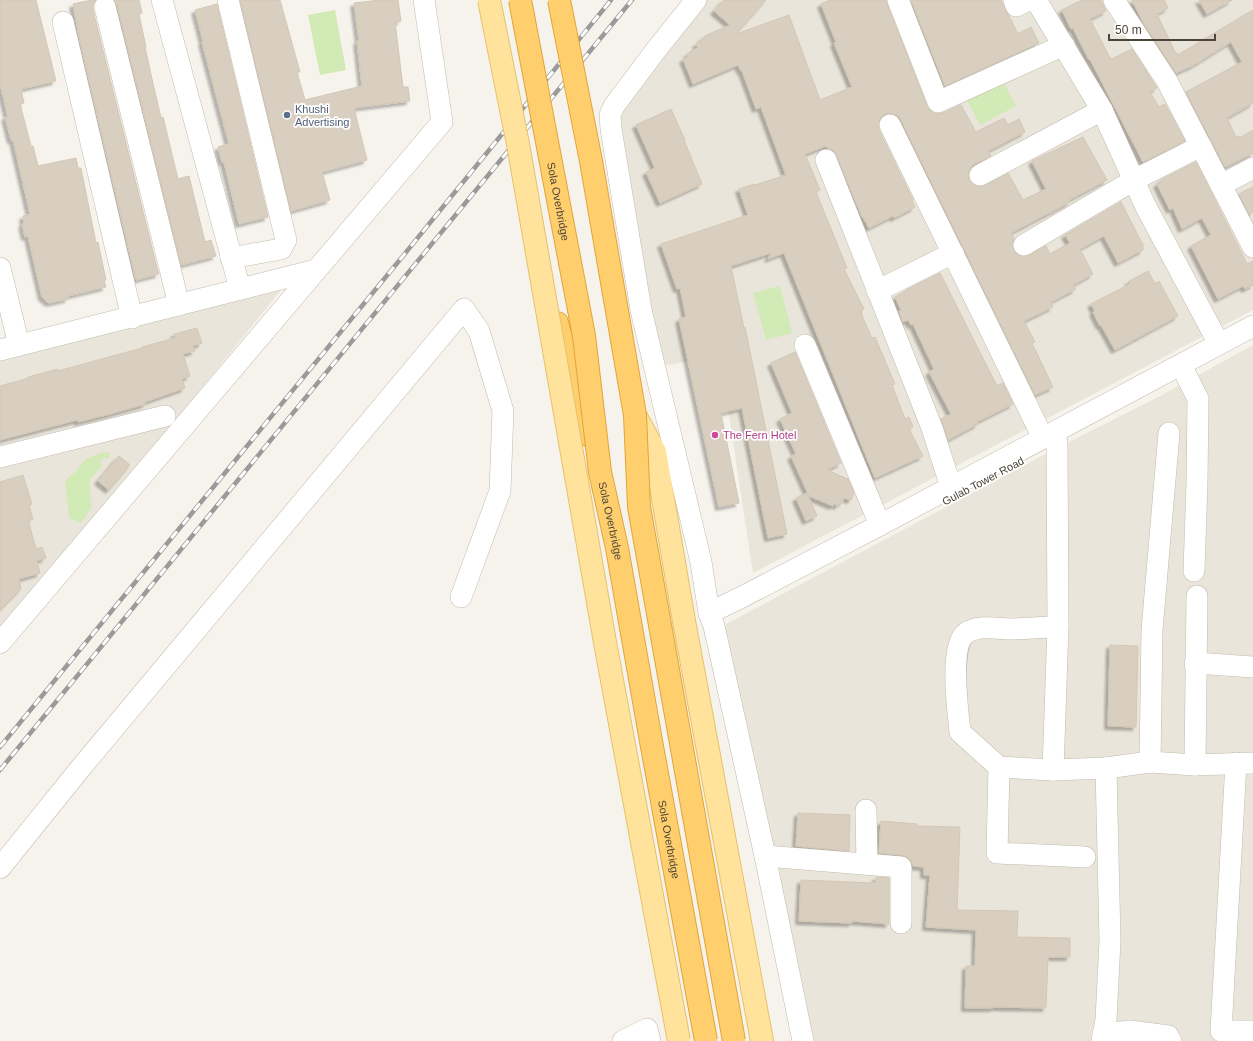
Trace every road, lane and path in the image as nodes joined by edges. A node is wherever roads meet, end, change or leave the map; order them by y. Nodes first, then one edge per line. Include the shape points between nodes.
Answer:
1 (162, 0) edge
2 (228, 0) edge
3 (424, 0) edge
4 (489, 0) edge
5 (520, 0) edge
6 (559, 0) edge
7 (696, 0) edge
8 (898, 0) edge
9 (1014, 0) edge
10 (1028, 0) edge
11 (1036, 0) edge
12 (1114, 0) edge
13 (105, 7) dead end
14 (63, 22) dead end
15 (1064, 44) junction
16 (1102, 110) junction
17 (890, 125) dead end
18 (1201, 146) junction
19 (826, 160) dead end
20 (1253, 168) edge
21 (980, 175) dead end
22 (1134, 180) junction
23 (1221, 185) junction
24 (1247, 221) edge
25 (1024, 245) dead end
26 (1253, 247) edge
27 (536, 250) junction
28 (953, 253) junction
29 (231, 258) junction
30 (0, 268) edge
31 (316, 270) junction
32 (240, 289) junction
33 (878, 291) junction
34 (179, 305) junction
35 (132, 318) junction
36 (1253, 326) edge
37 (1253, 338) edge
38 (1219, 344) junction
39 (805, 345) dead end
40 (10, 348) edge
41 (1186, 375) junction
42 (635, 415) junction
43 (165, 416) dead end
44 (1169, 433) dead end
45 (1050, 440) junction
46 (0, 457) edge
47 (600, 472) junction
48 (951, 487) junction
49 (880, 524) junction
50 (1194, 571) dead end
51 (1197, 596) dead end
52 (461, 597) dead end
53 (711, 619) junction
54 (1058, 627) junction
55 (0, 644) edge
56 (1195, 663) junction
57 (1253, 667) edge
58 (1150, 762) junction
59 (1245, 763) edge
60 (1195, 765) junction
61 (1000, 767) junction
62 (1106, 768) junction
63 (1053, 770) junction
64 (866, 810) dead end
65 (765, 856) junction
66 (1085, 857) dead end
67 (867, 864) junction
68 (0, 868) edge
69 (901, 923) dead end
70 (1253, 1031) edge
71 (1222, 1036) edge
72 (1103, 1037) edge
73 (623, 1041) edge
74 (650, 1041) edge
75 (680, 1041) edge
76 (706, 1041) edge
77 (734, 1041) edge
78 (762, 1041) edge
79 (803, 1041) edge
80 (1171, 1041) edge

1 - 29 street
2 - 29 street via 286,240 280,249
3 - 31 street via 442,122
4 - 27 main road, bridge
5 - 47 highway, Sola Overbridge, bridge via 584,336
6 - 42 highway, bridge via 591,161
7 - 53 street via 651,56 610,115 642,310 701,562
8 - 15 street via 938,102
9 - 10 street via 1016,6
11 - 15 street
12 - 18 street via 1168,81
13 - 34 street
14 - 35 street
15 - 16 street
16 - 21 street
16 - 22 street
17 - 28 street
18 - 22 street
18 - 23 street
19 - 33 street
20 - 23 street
22 - 25 street
22 - 38 street
23 - 24 street
24 - 26 street
27 - 47 highway, bridge
27 - 75 main road, bridge via 606,648
28 - 33 street
28 - 45 street
29 - 32 street
30 - 40 street
31 - 32 street
31 - 55 street
32 - 34 street
33 - 48 street via 932,428
34 - 35 street
35 - 40 street
36 - 38 street
37 - 41 street, Gulab Tower Road
38 - 45 street
39 - 49 street
41 - 45 street, Gulab Tower Road via 1154,394
41 - 50 street via 1198,399
42 - 77 highway, bridge via 638,507
42 - 78 main road via 655,452
43 - 46 street
44 - 58 street via 1152,630
45 - 48 street
45 - 53 street, Gulab Tower Road via 747,606
45 - 54 street
47 - 76 highway, Sola Overbridge, bridge via 617,548
48 - 49 street
49 - 53 street via 742,597
51 - 56 street
52 - 68 street via 500,491 503,411 479,331 464,309
53 - 65 street
54 - 61 street via 972,630 965,633 958,645 956,664 960,732
54 - 63 street
56 - 57 street
56 - 60 street
58 - 60 street
58 - 62 street
59 - 60 street
59 - 71 street
61 - 63 street
61 - 66 street via 991,853
62 - 63 street
62 - 72 street via 1110,941
64 - 67 street
65 - 67 street
65 - 79 street
67 - 69 street via 901,867
70 - 71 street
72 - 80 street via 1130,1031 1168,1036
73 - 74 street via 647,1029

